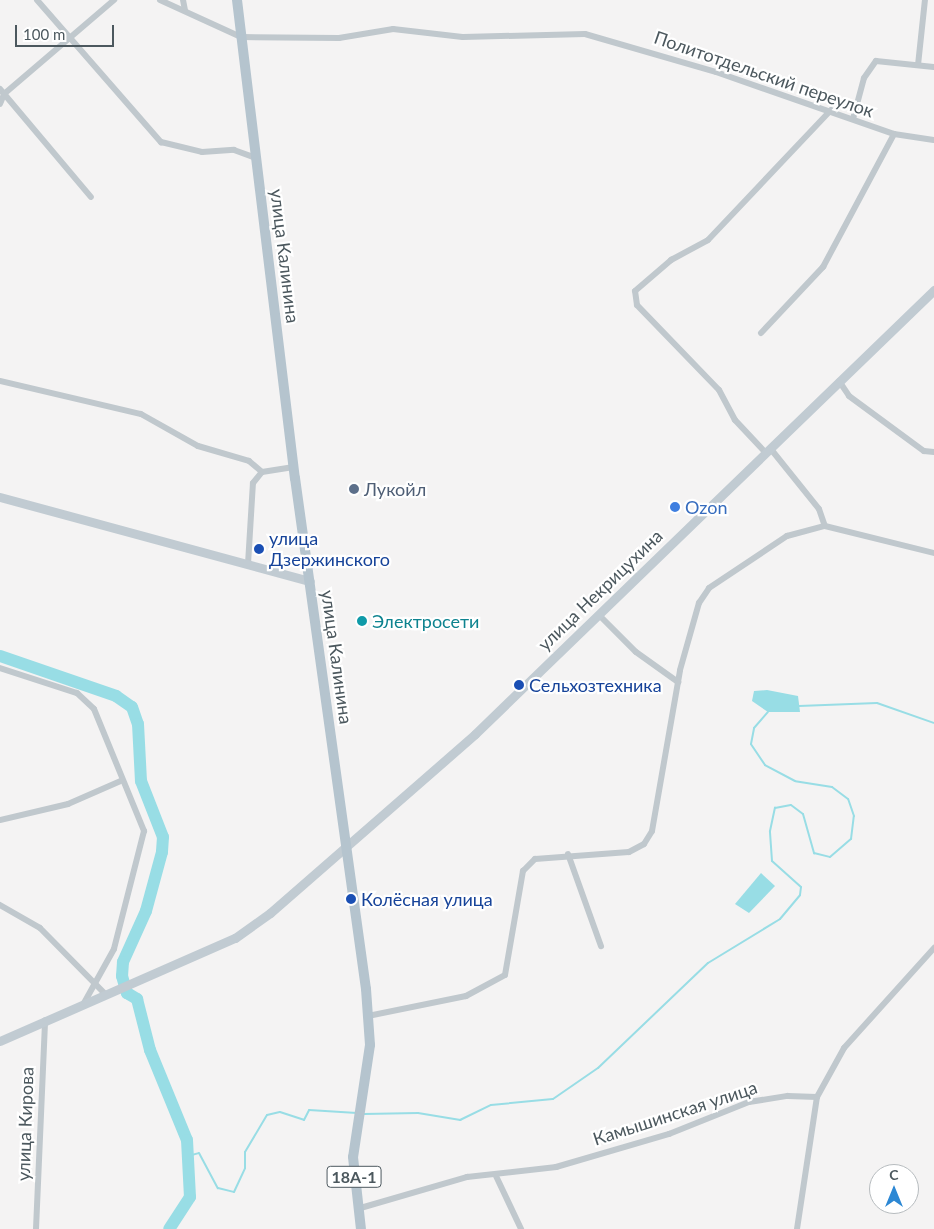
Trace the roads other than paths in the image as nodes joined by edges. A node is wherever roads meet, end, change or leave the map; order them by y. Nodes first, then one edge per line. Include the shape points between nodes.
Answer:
1 (37, 0) edge
2 (114, 0) edge
3 (160, 0) edge
4 (183, 0) edge
5 (237, 0) edge
6 (925, 0) edge
7 (185, 10) junction
8 (241, 37) junction
9 (70, 38) junction
10 (918, 65) junction
11 (934, 67) edge
12 (2, 91) edge
13 (0, 104) edge
14 (831, 110) junction
15 (853, 119) junction
16 (894, 134) junction
17 (934, 140) edge
18 (256, 158) junction
19 (91, 197) dead end
20 (934, 290) edge
21 (761, 333) dead end
22 (0, 381) edge
23 (839, 381) junction
24 (768, 450) junction
25 (934, 452) edge
26 (294, 467) junction
27 (262, 472) junction
28 (0, 497) edge
29 (825, 526) junction
30 (934, 553) edge
31 (248, 564) junction
32 (310, 581) junction
33 (599, 615) junction
34 (0, 668) edge
35 (678, 682) junction
36 (121, 781) junction
37 (0, 820) edge
38 (348, 847) junction
39 (568, 854) junction
40 (0, 905) edge
41 (601, 946) dead end
42 (934, 948) edge
43 (96, 982) junction
44 (107, 993) junction
45 (84, 1003) junction
46 (368, 1016) junction
47 (45, 1020) junction
48 (0, 1041) edge
49 (817, 1097) junction
50 (496, 1176) junction
51 (357, 1209) junction
52 (798, 1228) edge
53 (36, 1229) edge
54 (361, 1229) edge
55 (522, 1229) edge

1 - 9 street
2 - 9 street
3 - 7 street
4 - 7 street
5 - 8 main road, улица Калинина / 18А-1
6 - 10 street
7 - 8 street
8 - 14 street, Политотдельский переулок via 339,38 393,29 463,37 585,34
8 - 18 main road, улица Калинина / 18А-1
9 - 12 street
9 - 18 street via 161,142 202,152 234,150
10 - 11 street
10 - 15 street via 876,62 864,78
12 - 13 street
12 - 19 street
14 - 15 street, Политотдельский переулок
14 - 24 street via 708,240 671,260 635,291 637,305 719,390 735,420
15 - 16 street, Политотдельский переулок
16 - 17 street, Политотдельский переулок
16 - 21 street via 823,267
18 - 26 main road, улица Калинина / 18А-1
20 - 23 street, улица Некрицухина
22 - 27 street via 124,409 170,428 198,446 249,461
23 - 24 street, улица Некрицухина
23 - 25 street via 856,401 924,451
24 - 29 street via 819,509
24 - 33 street, улица Некрицухина
26 - 27 street
26 - 32 main road, улица Калинина / 18А-1
27 - 31 street via 253,483 250,497
28 - 31 street
29 - 30 street
29 - 35 street via 787,536 709,588 699,603
31 - 32 street
32 - 38 main road, улица Калинина / 18А-1
33 - 35 street via 636,652
33 - 38 street, улица Некрицухина
34 - 36 street via 77,693 94,709 109,739
35 - 39 street via 652,831 644,844 629,852
36 - 37 street via 68,804
36 - 43 street via 144,831 141,855 114,949
38 - 44 street, улица Некрицухина via 235,938
38 - 46 main road, улица Калинина / 18А-1
39 - 41 street
39 - 46 street via 536,859 524,871 505,975 466,996
40 - 43 street via 40,928
42 - 49 street via 844,1048
43 - 44 street
43 - 45 street
44 - 45 street
45 - 47 street
46 - 51 main road, улица Калинина / 18А-1 via 370,1045 353,1157
47 - 48 street
47 - 53 street, улица Кирова
49 - 50 street, Камышинская улица via 788,1096 748,1102 669,1134 565,1164
49 - 52 street
50 - 51 street, Камышинская улица via 467,1177
50 - 55 street
51 - 54 main road, улица Калинина / 18А-1

